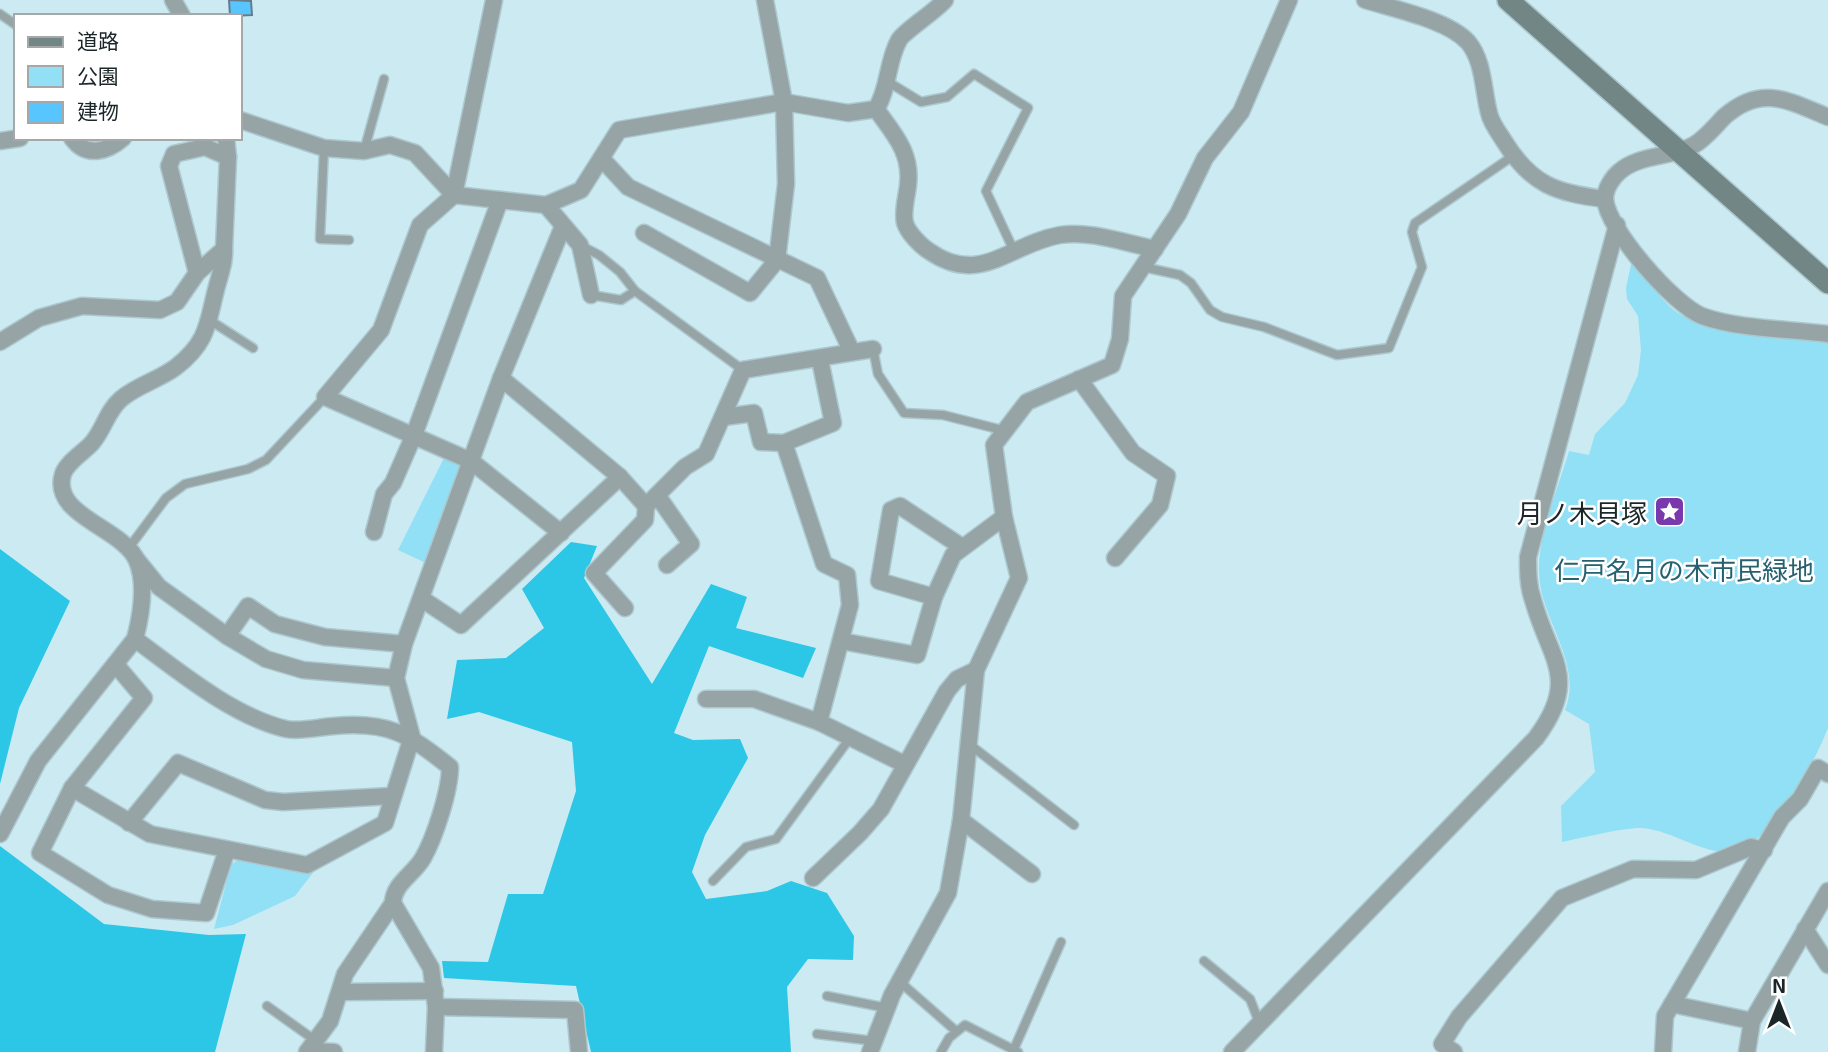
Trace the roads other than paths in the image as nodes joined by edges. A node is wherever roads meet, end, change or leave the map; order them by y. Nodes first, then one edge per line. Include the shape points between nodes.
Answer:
1 (494, 0) edge
2 (765, 0) edge
3 (946, 0) edge
4 (1289, 0) edge
5 (1365, 0) edge
6 (1508, 0) edge
7 (384, 79) dead end
8 (885, 80) junction
9 (784, 102) junction
10 (876, 109) junction
11 (1828, 117) edge
12 (242, 122) edge
13 (74, 140) edge
14 (121, 140) edge
15 (226, 140) edge
16 (324, 148) junction
17 (364, 151) junction
18 (1678, 152) junction
19 (1513, 156) junction
20 (228, 157) junction
21 (602, 159) junction
22 (454, 195) junction
23 (1605, 199) junction
24 (500, 200) junction
25 (546, 205) junction
26 (1616, 225) junction
27 (563, 226) junction
28 (644, 233) dead end
29 (349, 240) dead end
30 (580, 245) junction
31 (224, 249) junction
32 (1155, 249) junction
33 (1014, 251) junction
34 (777, 260) junction
35 (1143, 267) junction
36 (197, 273) junction
37 (1828, 283) edge
38 (635, 291) junction
39 (592, 295) joint
40 (211, 321) junction
41 (1828, 334) edge
42 (0, 342) edge
43 (253, 348) dead end
44 (873, 349) joint
45 (852, 352) junction
46 (820, 360) junction
47 (743, 370) junction
48 (501, 378) junction
49 (1079, 379) junction
50 (326, 397) junction
51 (724, 417) junction
52 (1002, 430) junction
53 (414, 435) junction
54 (784, 443) junction
55 (471, 461) junction
56 (620, 477) junction
57 (651, 501) junction
58 (1004, 517) junction
59 (374, 532) dead end
60 (561, 533) junction
61 (962, 548) junction
62 (133, 555) junction
63 (1115, 558) dead end
64 (667, 565) dead end
65 (934, 597) junction
66 (422, 599) junction
67 (625, 608) dead end
68 (227, 636) junction
69 (135, 639) junction
70 (841, 641) junction
71 (404, 644) junction
72 (116, 665) junction
73 (976, 670) junction
74 (396, 678) junction
75 (706, 698) dead end
76 (819, 722) junction
77 (412, 737) junction
78 (850, 737) junction
79 (969, 744) junction
80 (904, 764) junction
81 (1828, 774) edge
82 (72, 788) junction
83 (391, 796) junction
84 (961, 820) junction
85 (129, 823) junction
86 (1074, 825) dead end
87 (0, 834) edge
88 (227, 850) junction
89 (1764, 850) junction
90 (1032, 874) dead end
91 (813, 878) dead end
92 (713, 881) dead end
93 (1828, 891) edge
94 (393, 903) junction
95 (1805, 929) junction
96 (1061, 942) dead end
97 (1204, 961) dead end
98 (1828, 965) edge
99 (900, 982) junction
100 (341, 992) junction
101 (827, 996) dead end
102 (435, 999) junction
103 (1672, 1004) junction
104 (267, 1006) dead end
105 (887, 1008) junction
106 (1752, 1020) junction
107 (1259, 1022) junction
108 (956, 1031) junction
109 (817, 1034) dead end
110 (872, 1046) edge
111 (310, 1048) edge
112 (1016, 1050) edge
113 (334, 1052) edge
114 (434, 1052) edge
115 (579, 1052) edge
116 (941, 1052) edge
117 (1232, 1052) edge
118 (1454, 1052) edge
119 (1663, 1052) edge
120 (1747, 1052) edge

1 - 22 street
2 - 9 street
3 - 8 street via 899,38
4 - 32 street via 1241,112 1205,158
5 - 19 street via 1447,27 1470,44 1489,117
6 - 18 street
7 - 17 lane
8 - 10 street
8 - 33 lane via 921,102 947,97 974,74 1028,108 986,191
9 - 10 street via 848,113
9 - 21 street via 619,130
9 - 34 street via 786,184
10 - 33 street via 903,145 909,164 905,223 922,246 959,267 976,266
11 - 18 street via 1783,98 1745,101 1695,145
12 - 16 street
13 - 14 street via 93,151 113,147
15 - 20 street
16 - 17 street
16 - 29 lane via 320,239
17 - 22 street via 390,145 415,153
18 - 23 street via 1632,163 1608,185
18 - 37 street
19 - 23 street via 1524,170 1550,187
19 - 35 lane via 1415,223 1412,232 1422,267 1389,348 1337,355 1264,327 1222,317 1210,310 1180,275
20 - 31 street
20 - 36 street via 205,147 174,154 169,166
21 - 25 street via 581,190
21 - 34 street via 628,187
22 - 24 street
22 - 50 street via 420,225 381,330
23 - 26 street
24 - 25 street
24 - 53 street
25 - 27 street
26 - 41 street via 1663,288 1692,312 1726,322
26 - 107 street via 1528,557 1532,599 1560,677 1552,714 1536,738
27 - 30 street
27 - 48 street
28 - 34 street via 750,293
30 - 38 lane via 599,254
30 - 39 street
31 - 36 street
31 - 40 street via 225,265
32 - 33 street via 1088,235 1060,235
32 - 35 street
34 - 45 street via 817,278
35 - 49 street via 1123,296 1120,339 1112,365
36 - 42 street via 177,302 160,310 69,308 38,318
38 - 39 lane via 621,300
38 - 47 lane
40 - 43 lane
40 - 62 street via 203,338 175,368 121,399 93,442 64,470 60,488 67,502
44 - 45 street
44 - 52 lane via 878,374 904,413 943,415
45 - 46 street
46 - 47 street
46 - 54 street via 833,423
47 - 51 street
48 - 55 street
48 - 56 street
49 - 52 street via 1027,402
49 - 63 street via 1133,453 1167,476 1160,505
50 - 53 street
50 - 62 lane via 266,460 185,484 166,498
51 - 54 street via 754,413 761,442
51 - 57 street via 706,454 685,467
52 - 58 street via 994,444 994,460
53 - 55 street
53 - 59 street via 384,494
54 - 70 street via 824,564 847,575 850,605
55 - 60 street
55 - 66 street
56 - 57 street
56 - 60 street
57 - 64 street via 691,544
57 - 67 street via 645,520 594,573
58 - 61 street
58 - 73 street via 1019,578
60 - 66 street via 461,625
61 - 65 street via 953,555
61 - 65 street via 900,506 891,510 878,581
62 - 68 street via 159,587
62 - 69 street via 142,592
65 - 70 street via 917,655
66 - 71 street
68 - 71 street via 248,606 275,624 325,637
68 - 74 street via 266,659 303,670
69 - 72 street
69 - 77 street via 205,689 288,730 365,723
70 - 76 street
71 - 74 street
72 - 82 street via 144,698
72 - 87 street via 37,761
73 - 79 street
73 - 80 street via 957,679 947,691
74 - 77 street
75 - 76 street via 754,698
76 - 78 street
77 - 83 street
77 - 94 street via 450,767 450,782 423,858 393,894
78 - 80 street
78 - 92 lane via 776,839 746,847
79 - 84 street
79 - 86 lane
80 - 91 street via 881,809
81 - 89 street via 1818,768
82 - 85 street
82 - 88 street via 40,853 108,895 152,909 206,913
83 - 85 street via 265,800 178,763
83 - 88 street via 385,823 307,865
84 - 90 street
84 - 99 street via 948,893
85 - 88 street via 150,834
89 - 103 street
89 - 118 street via 1751,847 1696,870 1633,869 1562,898 1459,1017 1442,1044
93 - 95 street
94 - 100 street via 345,974
94 - 102 street via 431,968
95 - 98 street
95 - 106 street
96 - 112 lane
97 - 107 lane via 1250,999
99 - 105 street
99 - 108 lane
100 - 102 street
100 - 111 street via 330,1021
101 - 105 lane
102 - 114 street
102 - 115 street via 575,1010
103 - 106 street
103 - 119 street via 1665,1016
104 - 111 lane
105 - 110 street
106 - 120 street
107 - 117 street
108 - 112 lane via 965,1025
108 - 116 lane
109 - 110 lane
111 - 113 street

